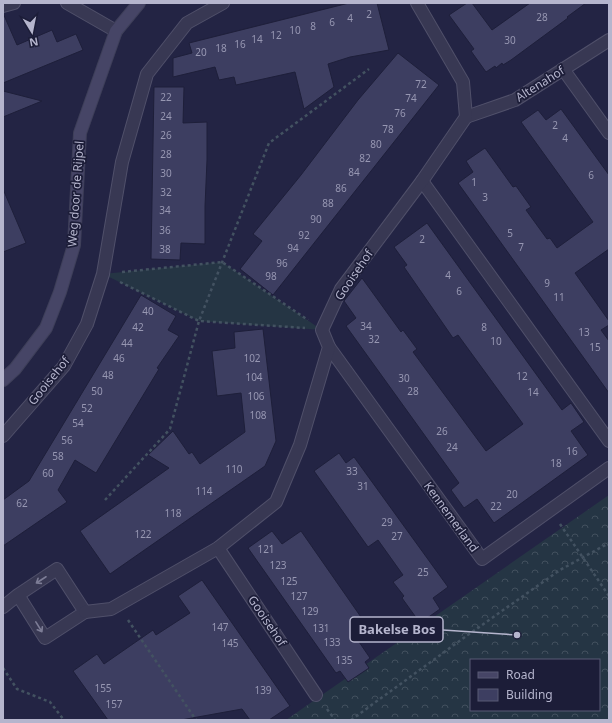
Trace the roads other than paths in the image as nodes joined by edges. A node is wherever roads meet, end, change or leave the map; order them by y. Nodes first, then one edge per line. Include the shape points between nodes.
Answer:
1 (14, 3) edge
2 (67, 3) edge
3 (139, 3) edge
4 (223, 3) edge
5 (417, 3) edge
6 (3, 6) edge
7 (116, 31) junction
8 (609, 40) edge
9 (563, 69) junction
10 (466, 117) junction
11 (609, 133) edge
12 (422, 181) junction
13 (329, 347) junction
14 (3, 380) edge
15 (3, 436) edge
16 (609, 441) edge
17 (609, 468) edge
18 (218, 548) junction
19 (18, 595) junction
20 (3, 607) edge
21 (85, 612) junction
22 (316, 695) dead end

1 - 6 street
2 - 7 street
3 - 7 street, Weg door de Rijpel
4 - 15 street, Gooisehof via 187,23 147,74 122,162 103,274 87,324 64,366
5 - 10 street via 463,82
7 - 14 street, Weg door de Rijpel via 80,133 74,245 60,292 46,328 15,369
8 - 9 street, Altenahof
9 - 10 street, Altenahof via 515,100
9 - 11 street
10 - 12 street, Gooisehof
12 - 13 street, Gooisehof via 341,289 322,330
12 - 16 street
13 - 17 street, Kennemerland via 482,559
13 - 18 street via 300,445 276,502
18 - 21 street via 111,609
18 - 22 street, Gooisehof
19 - 20 street
19 -> 21 street via 46,638
21 -> 19 street via 57,569

